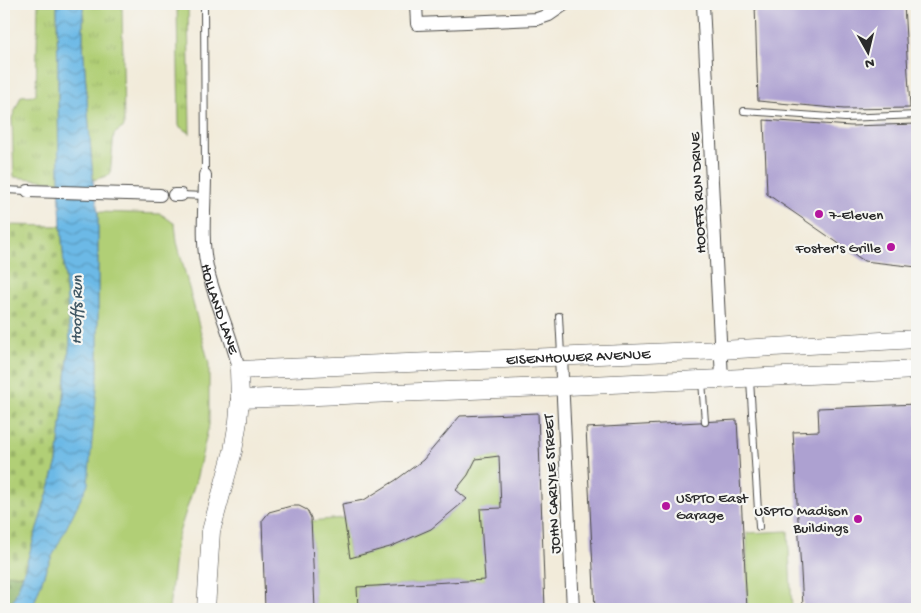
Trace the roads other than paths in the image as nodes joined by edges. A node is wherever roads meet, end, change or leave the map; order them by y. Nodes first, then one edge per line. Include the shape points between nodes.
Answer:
1 (7, 4) edge
2 (204, 4) edge
3 (416, 4) edge
4 (565, 4) edge
5 (703, 4) edge
6 (4, 7) edge
7 (744, 111) dead end
8 (917, 115) edge
9 (206, 175) joint
10 (4, 190) edge
11 (28, 191) joint
12 (160, 195) joint
13 (205, 196) junction
14 (559, 316) dead end
15 (917, 339) edge
16 (721, 350) junction
17 (561, 357) junction
18 (239, 370) junction
19 (917, 370) edge
20 (750, 378) junction
21 (702, 380) junction
22 (722, 380) junction
23 (562, 387) junction
24 (240, 399) junction
25 (705, 422) dead end
26 (760, 527) dead end
27 (206, 609) edge
28 (574, 609) edge

1 - 6 lane
2 - 9 lane, HOLLAND LANE
3 - 4 street via 417,24 537,19
5 - 16 street, HOOFFS RUN DRIVE
7 - 8 lane via 845,118
9 - 13 street, HOLLAND LANE
10 - 11 lane
11 - 12 street
12 - 13 lane
13 - 18 street, HOLLAND LANE via 207,266
14 - 17 lane
15 - 16 main road, EISENHOWER AVENUE
16 - 17 main road, EISENHOWER AVENUE
16 - 22 street, HOOFFS RUN DRIVE
17 - 18 main road, EISENHOWER AVENUE
17 - 23 street, JOHN CARLYLE STREET
18 - 24 main road, HOLLAND LANE
19 - 20 main road, EISENHOWER AVENUE
20 - 22 main road, EISENHOWER AVENUE
20 - 26 lane
21 - 22 main road, EISENHOWER AVENUE
21 - 23 main road, EISENHOWER AVENUE
21 - 25 lane
23 - 24 main road, EISENHOWER AVENUE
23 - 28 street, JOHN CARLYLE STREET
24 - 27 main road, HOLLAND LANE via 233,451 211,531

